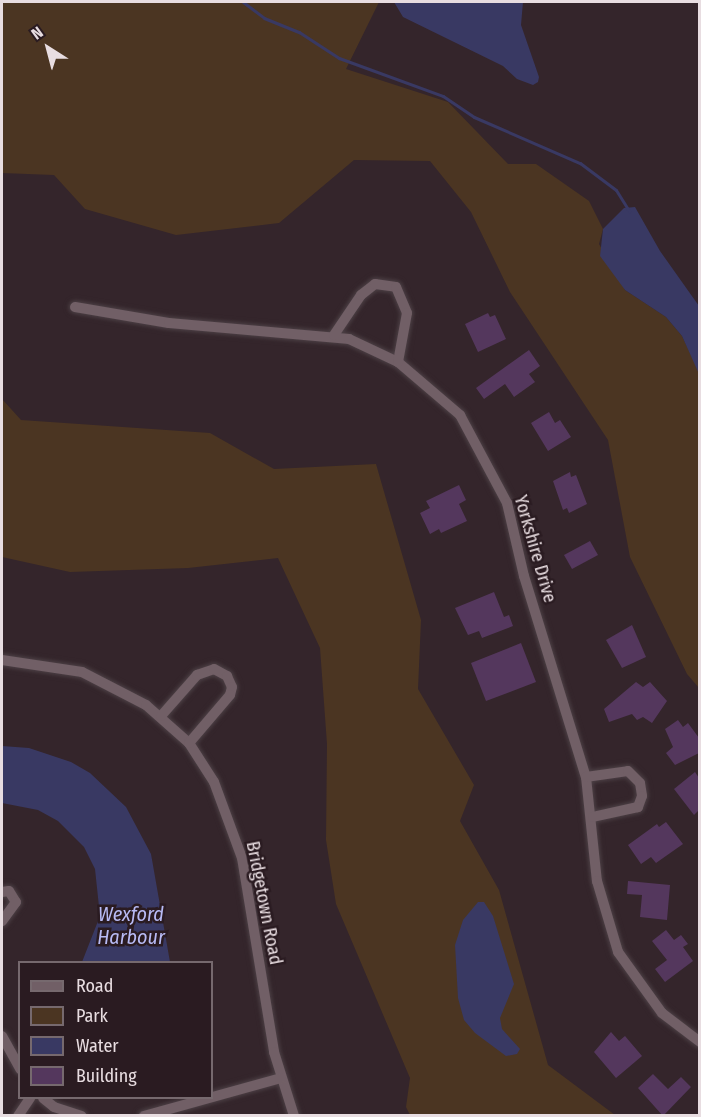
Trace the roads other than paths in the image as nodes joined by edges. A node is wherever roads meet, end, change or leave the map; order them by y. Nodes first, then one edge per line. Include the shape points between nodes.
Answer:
1 (75, 307) dead end
2 (334, 335) junction
3 (398, 362) junction
4 (2, 660) edge
5 (161, 716) junction
6 (189, 743) junction
7 (586, 777) junction
8 (593, 817) junction
9 (2, 892) edge
10 (2, 921) edge
11 (2, 1036) edge
12 (699, 1041) edge
13 (18, 1065) edge
14 (281, 1078) junction
15 (213, 1098) edge
16 (29, 1099) edge
17 (208, 1099) edge
18 (51, 1111) edge
19 (148, 1115) edge
20 (18, 1116) edge
21 (82, 1116) edge
22 (294, 1116) edge

1 - 2 street, Yorkshire Drive via 169,323
2 - 3 street, Yorkshire Drive
2 - 3 street via 361,295 375,284 396,287 406,313
3 - 7 street, Yorkshire Drive via 460,415 507,503 524,576
4 - 5 street, Bridgetown Road via 82,672
5 - 6 street, Bridgetown Road
5 - 6 street via 181,691 206,671 221,672 232,687 224,706
6 - 14 street, Bridgetown Road via 214,782 242,858
7 - 8 street, Yorkshire Drive
7 - 8 street via 628,771 640,783 642,796 638,807
8 - 12 street, Yorkshire Drive via 597,881 618,952 662,1013
9 - 10 street via 9,891 16,902
11 - 13 street
14 - 15 street
14 - 22 street, Bridgetown Road
16 - 20 street
17 - 19 street
18 - 21 street

